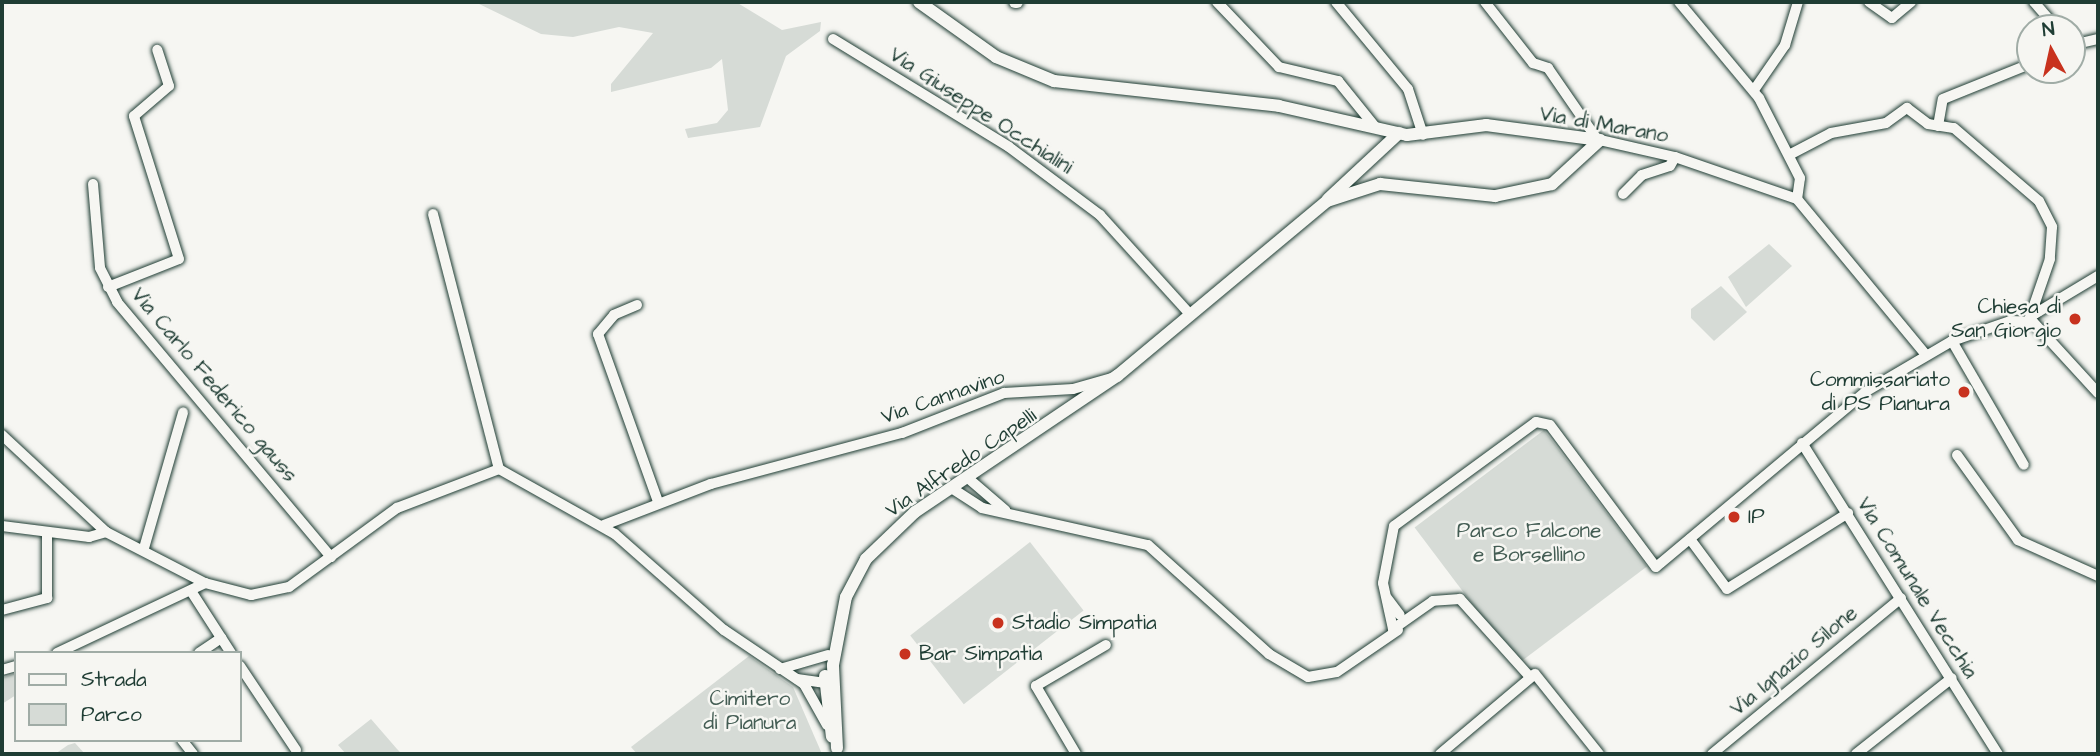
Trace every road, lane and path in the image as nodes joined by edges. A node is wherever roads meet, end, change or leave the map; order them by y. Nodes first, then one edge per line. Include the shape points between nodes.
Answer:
1 (919, 2) edge
2 (1217, 2) edge
3 (1336, 2) edge
4 (1485, 2) edge
5 (1679, 2) edge
6 (1798, 2) edge
7 (1869, 2) edge
8 (1910, 2) edge
9 (833, 39) dead end
10 (157, 50) dead end
11 (2016, 70) edge
12 (1754, 90) junction
13 (1938, 126) junction
14 (1376, 128) junction
15 (1399, 133) junction
16 (1423, 135) junction
17 (1598, 140) junction
18 (1789, 155) junction
19 (1675, 157) junction
20 (93, 184) dead end
21 (1623, 194) dead end
22 (1797, 199) junction
23 (1327, 201) junction
24 (433, 214) dead end
25 (2098, 276) edge
26 (108, 288) junction
27 (637, 305) dead end
28 (1189, 313) junction
29 (2029, 320) junction
30 (1952, 341) junction
31 (1925, 354) junction
32 (1116, 376) junction
33 (2098, 393) edge
34 (183, 413) dead end
35 (2, 435) edge
36 (1802, 443) junction
37 (1957, 455) dead end
38 (2024, 465) dead end
39 (499, 469) junction
40 (969, 479) junction
41 (953, 489) junction
42 (658, 502) junction
43 (1007, 512) junction
44 (1848, 513) junction
45 (2, 526) edge
46 (604, 526) junction
47 (106, 532) junction
48 (47, 533) junction
49 (1690, 539) junction
50 (144, 548) junction
51 (331, 556) junction
52 (2098, 576) edge
53 (205, 583) junction
54 (191, 591) junction
55 (1901, 598) junction
56 (2, 610) edge
57 (1396, 625) junction
58 (221, 638) junction
59 (1106, 645) dead end
60 (61, 651) edge
61 (203, 651) edge
62 (230, 651) edge
63 (831, 654) junction
64 (242, 669) edge
65 (780, 669) junction
66 (1532, 676) junction
67 (1952, 678) junction
68 (797, 679) junction
69 (824, 683) junction
70 (806, 687) junction
71 (831, 724) junction
72 (296, 750) dead end
73 (838, 751) edge
74 (1076, 754) edge
75 (1440, 754) edge
76 (1599, 754) edge
77 (1712, 754) edge
78 (1856, 754) edge
79 (1998, 754) edge

1 - 14 street, Via di Marano via 996,57 1054,82 1279,106
2 - 14 street via 1279,67 1338,81
3 - 16 street via 1408,89
4 - 17 street via 1533,63 1548,68
5 - 12 street
6 - 12 street via 1785,45
7 - 8 street via 1892,18
9 - 28 street, Via Giuseppe Occhialini via 1009,147 1100,215
10 - 26 street via 169,86 134,116 179,259
11 - 13 street via 1943,99
12 - 18 street
13 - 18 street via 1909,107 1886,122 1831,133
13 - 29 street via 1954,128 2039,201 2053,238
14 - 15 street, Via di Marano
15 - 16 street, Via di Marano
15 - 23 street, Via Cannavino
16 - 17 street, Via di Marano via 1486,125
17 - 19 street, Via di Marano
17 - 23 street, Via Cannavino via 1552,184 1495,196 1380,184
18 - 22 street via 1800,178
19 - 21 street via 1670,166 1640,177
19 - 22 street, Via di Marano
20 - 26 street, Via Carlo Federico gauss via 100,268
22 - 31 street
23 - 28 street, Via Cannavino
24 - 39 street
25 - 29 street via 2041,306
26 - 51 street, Via Carlo Federico gauss via 169,369 228,429
27 - 42 street via 614,315 598,334
28 - 32 street, Via Cannavino
29 - 30 street
29 - 33 street via 2046,331
30 - 31 street
30 - 38 street
31 - 36 street
32 - 40 street, Via Alfredo Capelli
32 - 42 street, Via Cannavino via 1065,391 1004,393 889,437
34 - 50 street
35 - 47 street
36 - 44 street, Via Comunale Vecchia
36 - 49 street
37 - 52 street via 1993,513 2018,540
39 - 46 street
39 - 51 street via 413,499
40 - 41 street, Via Alfredo Capelli
40 - 43 street
41 - 43 street via 982,508
41 - 63 street, Via Alfredo Capelli via 915,512 866,559 846,597
42 - 46 street, Via Cannavino
43 - 57 street via 1148,545 1269,654 1308,677 1337,672
44 - 49 street via 1727,589
44 - 55 street, Via Comunale Vecchia
45 - 48 street
46 - 65 street via 724,631
47 - 48 street
47 - 50 street
48 - 56 street via 47,598
49 - 57 street via 1656,567 1548,422 1536,422 1394,526 1386,544 1384,592
50 - 53 street
51 - 53 street via 289,587 264,595
53 - 54 street
54 - 58 street
54 - 60 street
55 - 67 street, Via Comunale Vecchia
55 - 77 street, Via Ignazio Silone
57 - 66 street via 1433,601 1460,599
58 - 61 street
58 - 62 street
59 - 74 street via 1036,686
63 - 65 street
63 - 69 street, Via Alfredo Capelli
63 - 71 street, Via Alfredo Capelli
64 - 72 street
65 - 68 street
66 - 75 street
66 - 76 street
67 - 78 street
67 - 79 street, Via Comunale Vecchia
68 - 69 street
68 - 70 street
69 - 70 street
69 - 71 street, Via Alfredo Capelli
70 - 71 street
71 - 73 street, Via Alfredo Capelli

